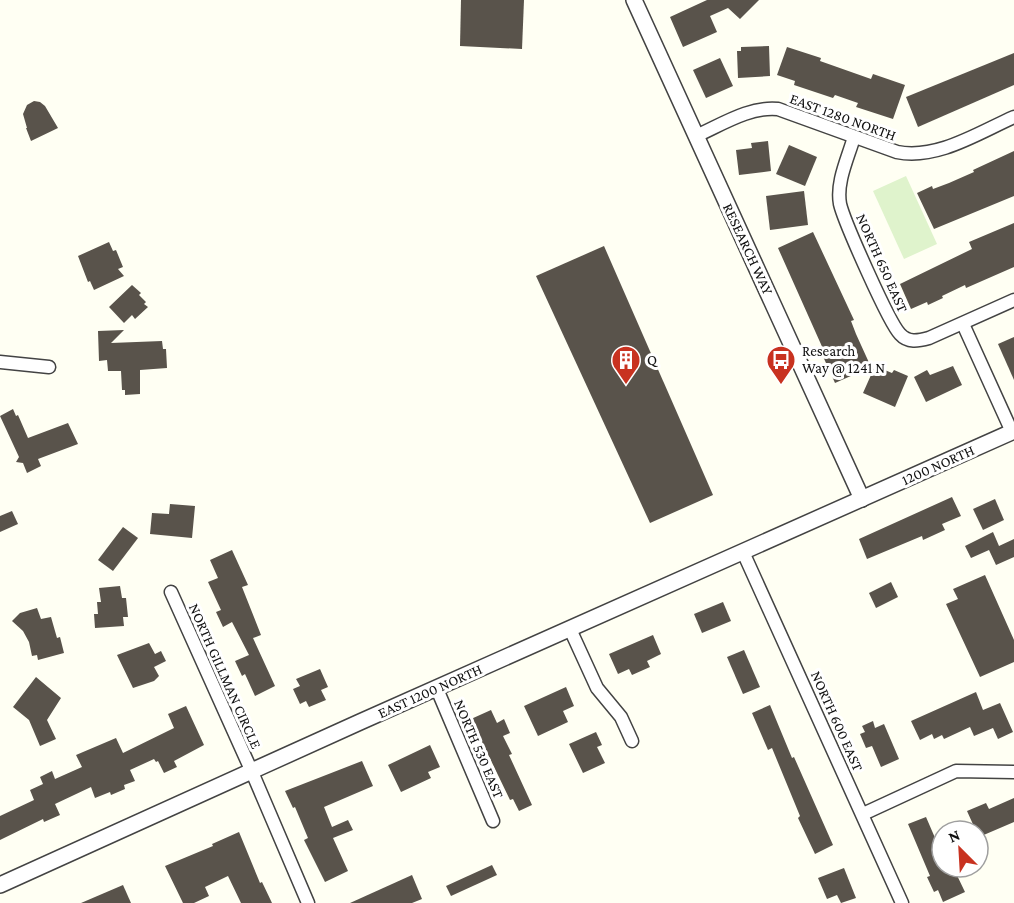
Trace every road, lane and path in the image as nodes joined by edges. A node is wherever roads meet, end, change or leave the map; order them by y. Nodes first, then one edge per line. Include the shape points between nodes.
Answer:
1 (634, 0) edge
2 (1014, 117) edge
3 (696, 136) junction
4 (854, 137) junction
5 (1014, 300) edge
6 (963, 324) junction
7 (0, 362) edge
8 (49, 367) dead end
9 (1013, 431) edge
10 (862, 499) junction
11 (743, 552) junction
12 (171, 592) dead end
13 (570, 629) junction
14 (436, 689) junction
15 (632, 741) dead end
16 (252, 772) junction
17 (1014, 772) edge
18 (863, 814) junction
19 (493, 821) dead end
20 (0, 885) edge
21 (308, 903) edge
22 (902, 903) edge

1 - 3 street, RESEARCH WAY
2 - 4 street, EAST 1280 NORTH via 924,154 897,152
3 - 4 street, EAST 1280 NORTH via 768,108
3 - 10 street, RESEARCH WAY
4 - 6 street, NORTH 650 EAST via 841,179 840,205 895,328 908,340 918,341
5 - 6 street
6 - 9 street
7 - 8 street
9 - 10 street, 1200 NORTH
10 - 11 street, EAST 1200 NORTH
11 - 13 street, EAST 1200 NORTH
11 - 18 street, NORTH 600 EAST
12 - 16 street, NORTH GILLMAN CIRCLE
13 - 14 street, EAST 1200 NORTH
13 - 15 street via 597,687 621,717
14 - 16 street, EAST 1200 NORTH
14 - 19 street, NORTH 530 EAST
16 - 20 street, EAST 1200 NORTH
16 - 21 street, NORTH GILLMAN CIRCLE
17 - 18 street via 956,771
18 - 22 street, NORTH 600 EAST

